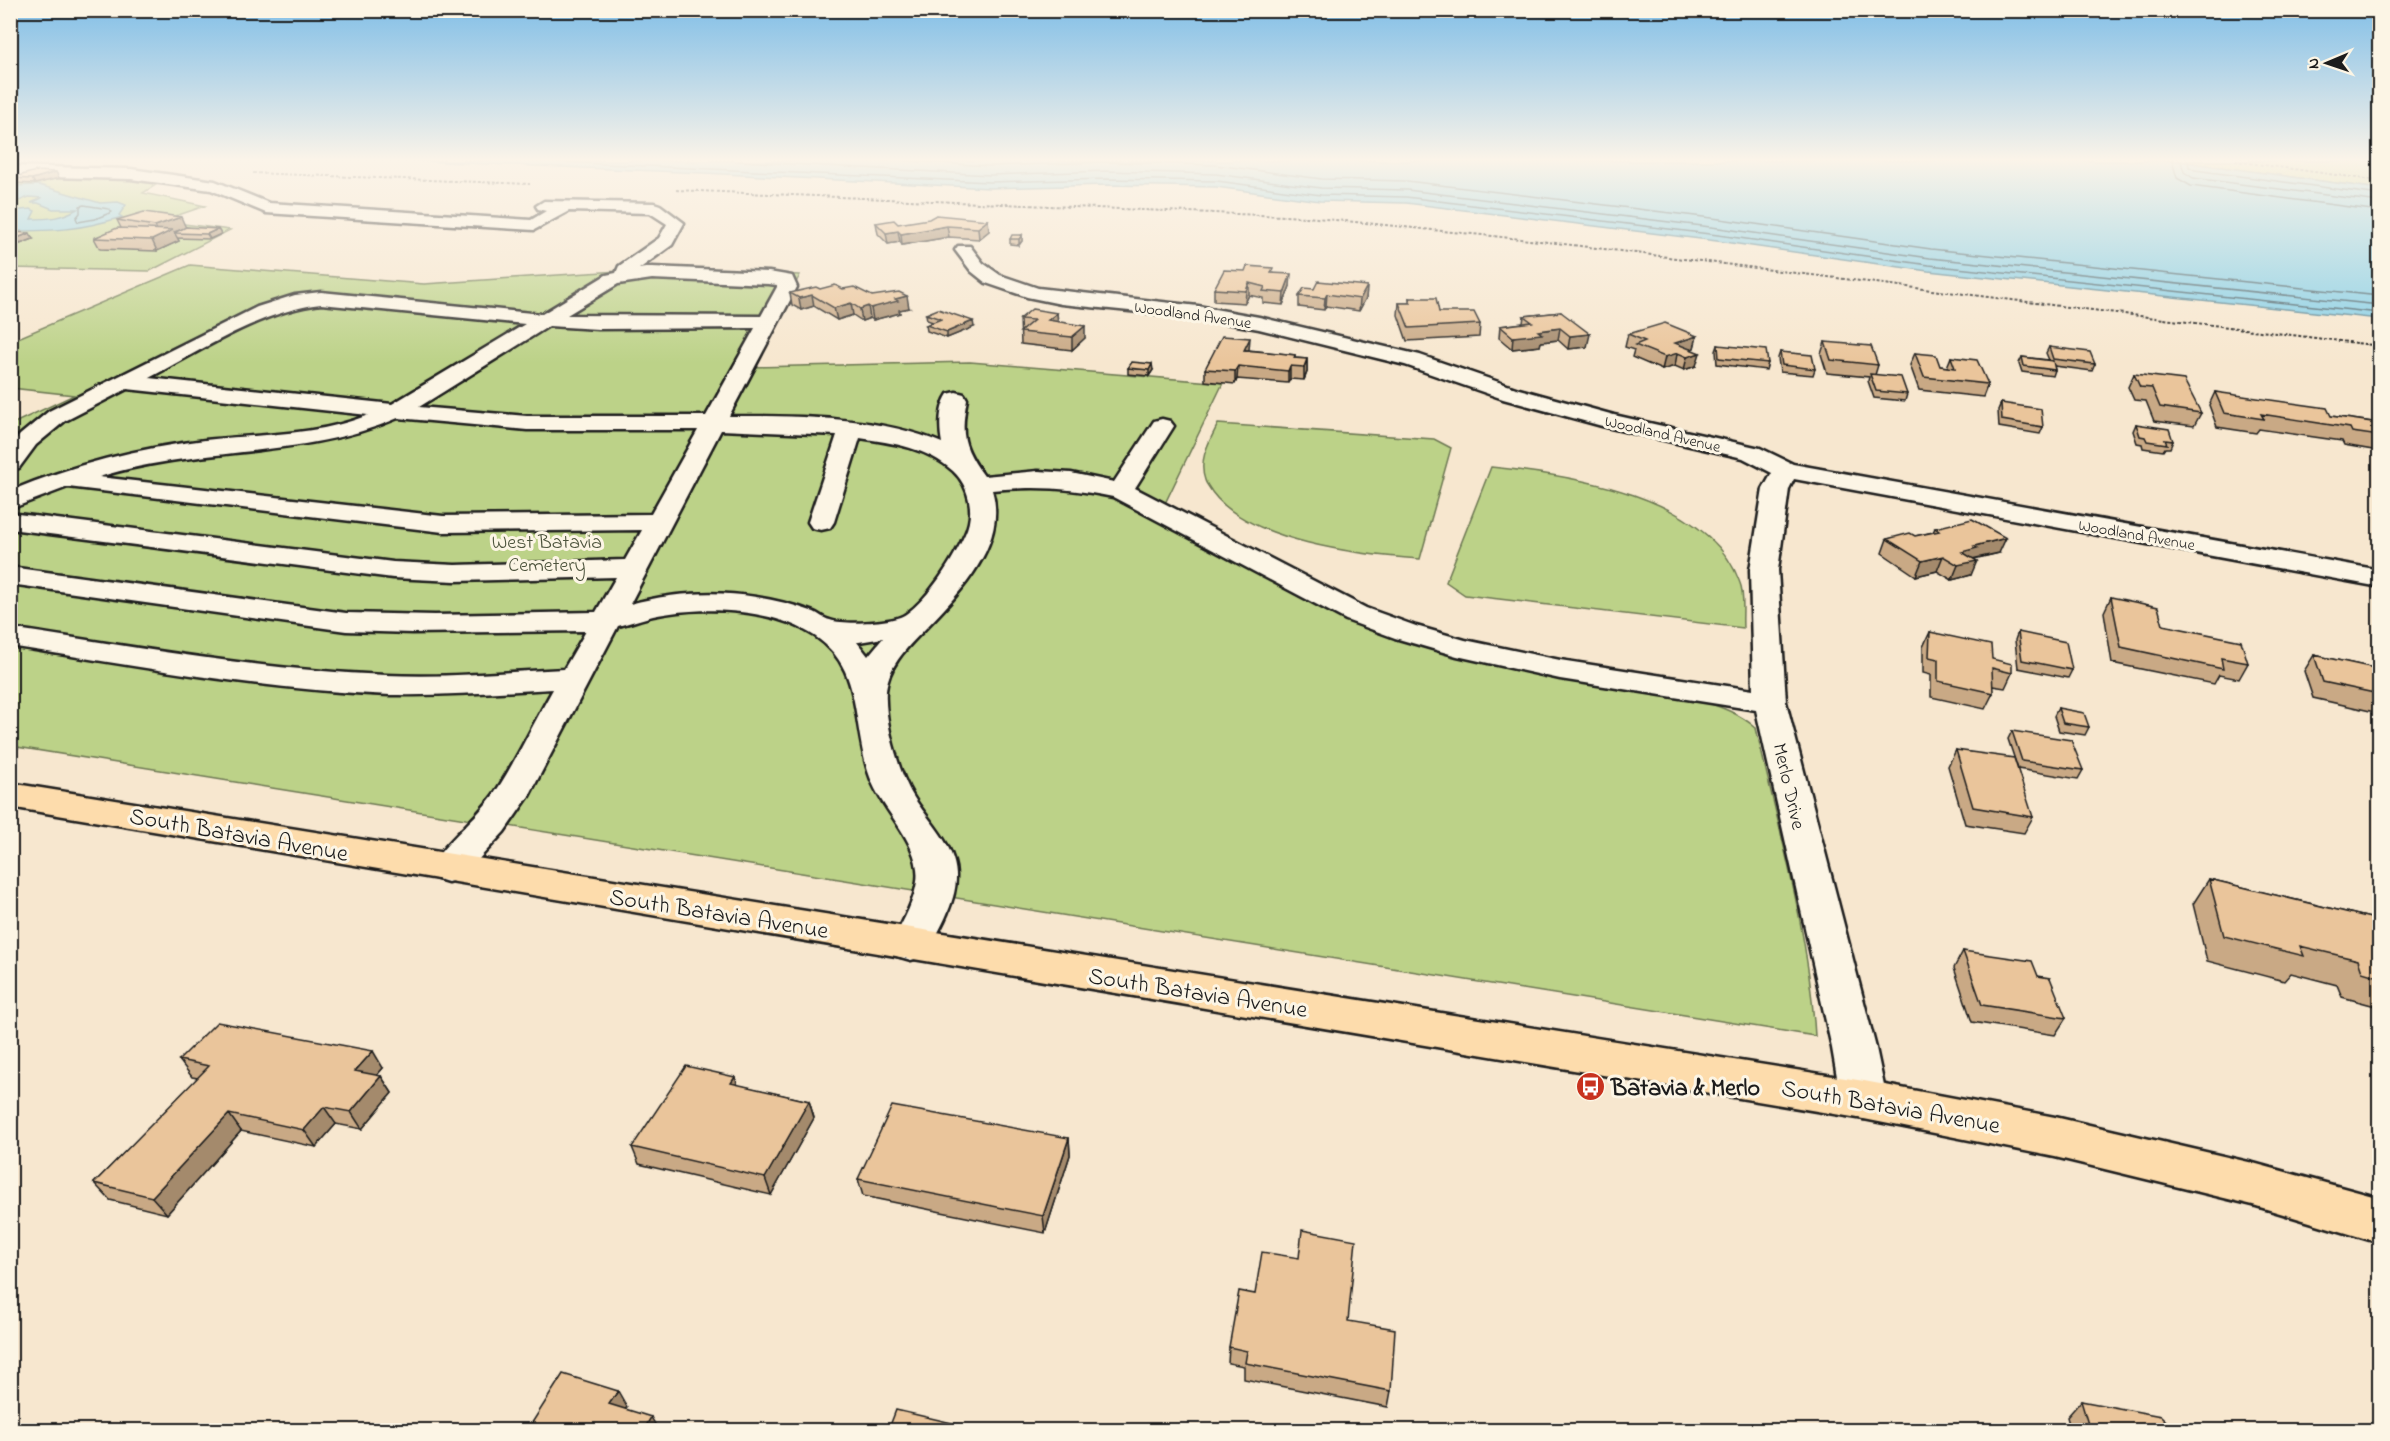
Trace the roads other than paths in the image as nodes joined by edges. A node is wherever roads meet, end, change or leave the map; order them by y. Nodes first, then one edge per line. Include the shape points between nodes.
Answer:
1 (673, 228) edge
2 (964, 249) dead end
3 (625, 276) junction
4 (544, 320) junction
5 (768, 322) junction
6 (123, 382) junction
7 (396, 411) junction
8 (713, 422) junction
9 (1162, 426) dead end
10 (851, 429) junction
11 (892, 435) junction
12 (10, 462) edge
13 (1786, 470) junction
14 (970, 475) junction
15 (63, 480) junction
16 (1121, 491) junction
17 (11, 505) edge
18 (659, 522) junction
19 (821, 522) dead end
20 (634, 567) junction
21 (10, 575) edge
22 (2379, 579) edge
23 (606, 620) junction
24 (913, 623) junction
25 (826, 629) junction
26 (10, 637) edge
27 (574, 678) junction
28 (870, 694) junction
29 (1770, 702) junction
30 (10, 795) edge
31 (448, 869) junction
32 (911, 945) junction
33 (1864, 1100) junction
34 (2379, 1221) edge

1 - 3 street via 666,241 626,270
2 - 13 street, Woodland Avenue via 977,267 993,279 1034,293 1198,312 1292,331 1412,360 1510,394 1610,421 1751,453
3 - 4 street via 604,283
3 - 5 street via 652,273 785,280 787,287
4 - 5 street via 636,324
4 - 6 street via 333,299 295,301 264,311
4 - 7 street
5 - 8 street
6 - 7 street
6 - 12 street via 57,416 28,440
7 - 8 street via 529,423
7 - 15 street via 334,432 175,452
8 - 10 street via 777,422
8 - 18 street
9 - 16 street
10 - 11 street
10 - 19 street
11 - 14 street via 943,452
11 - 14 street via 926,431 953,410 952,441
13 - 22 street, Woodland Avenue
13 - 29 street, Merlo Drive via 1776,489 1764,570
14 - 16 street via 1071,481
14 - 24 street via 981,497 979,534 956,578
15 - 17 street
15 - 18 street via 443,524
16 - 29 street via 1392,629 1505,658
17 - 20 street via 352,565 423,572
18 - 20 street
20 - 23 street
21 - 23 street via 383,625
23 - 25 street via 680,603 735,604 764,607
23 - 27 street
24 - 25 street via 859,633
24 - 28 street via 884,654 875,669
25 - 28 street via 846,647
26 - 27 street via 342,683 439,685
27 - 31 street via 512,796
28 - 32 street via 887,776 934,858 937,876
29 - 33 street, Merlo Drive
30 - 31 main road, South Batavia Avenue
31 - 32 main road, South Batavia Avenue
32 - 33 main road, South Batavia Avenue
33 - 34 main road, South Batavia Avenue via 2066,1139 2253,1184

